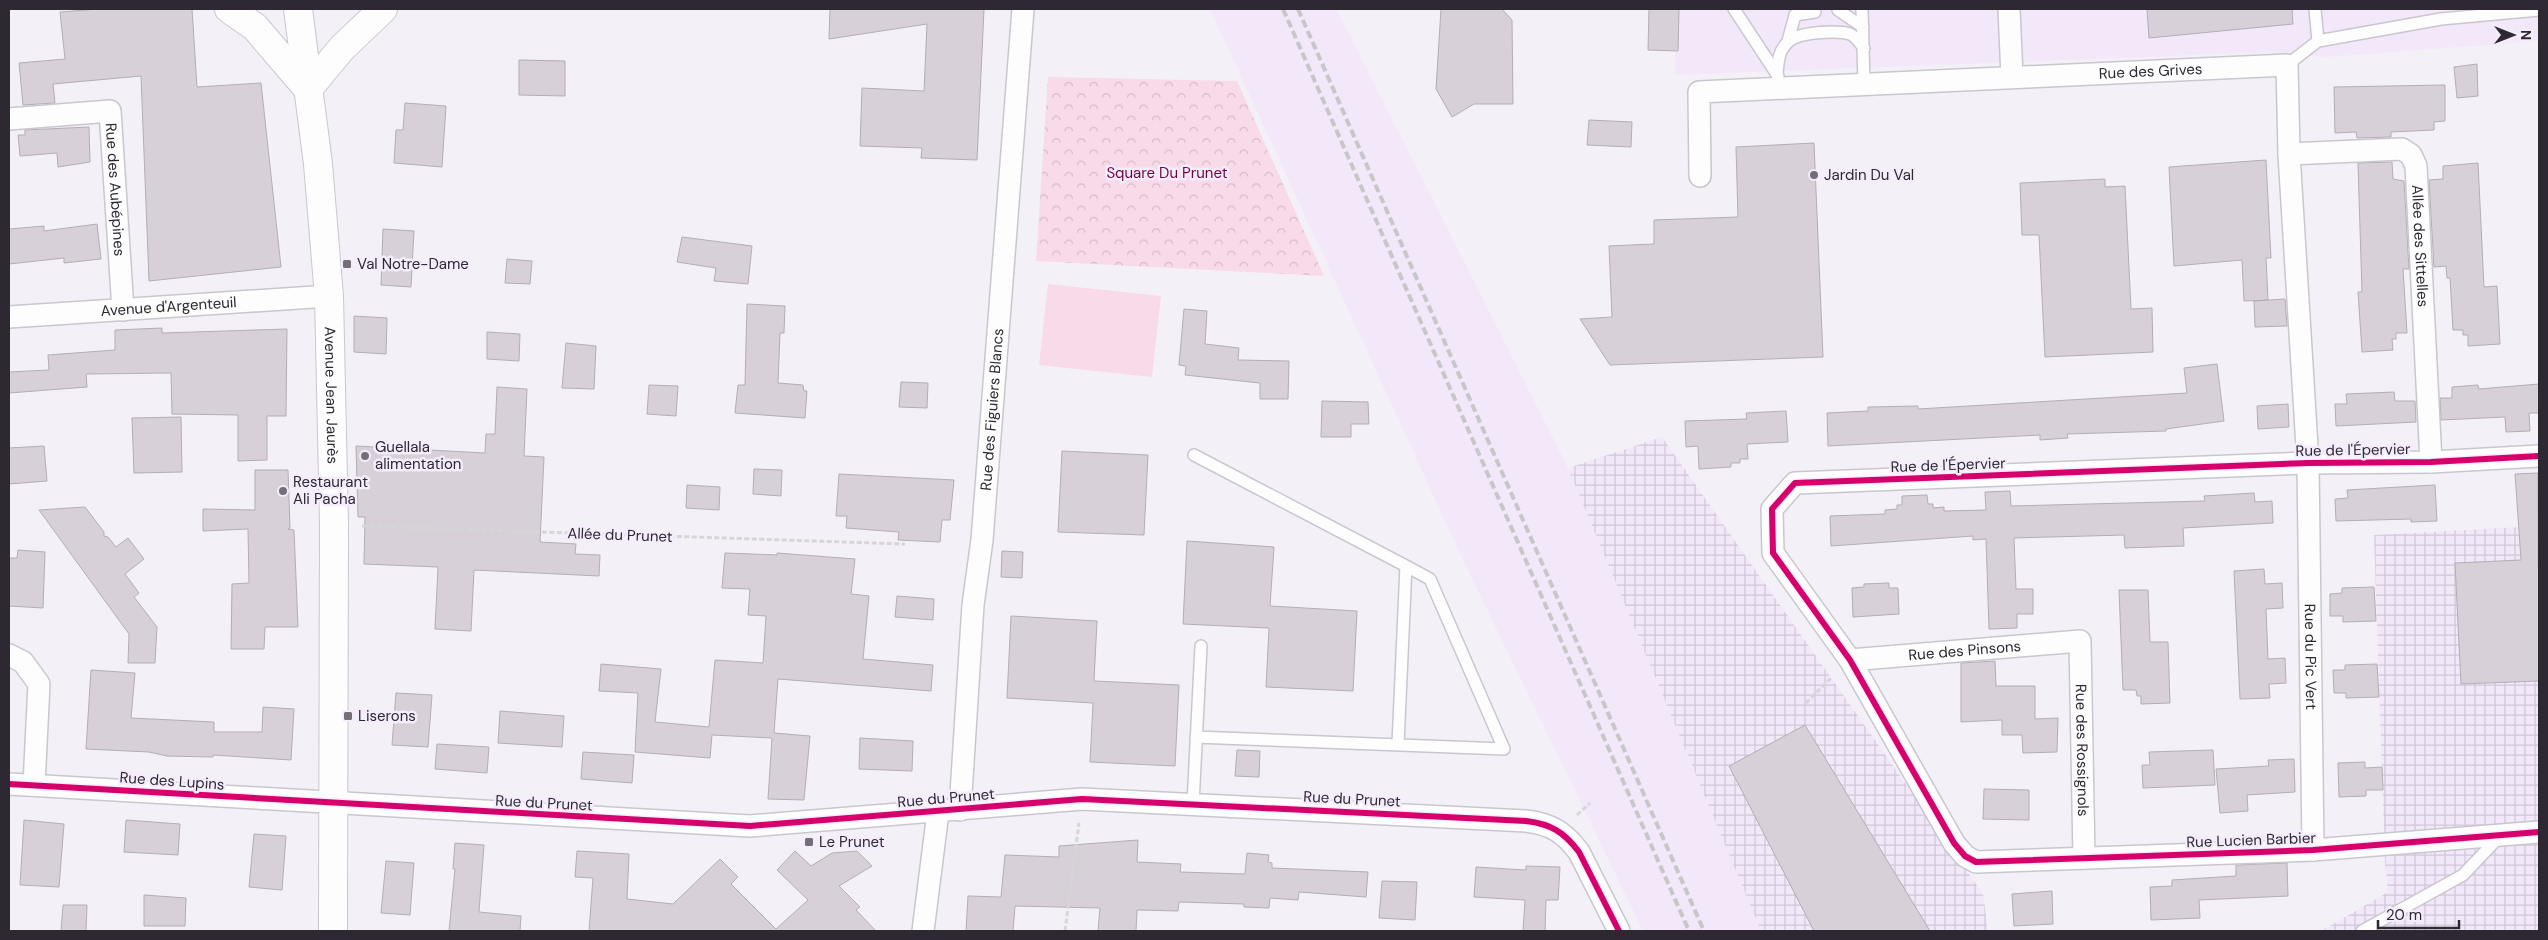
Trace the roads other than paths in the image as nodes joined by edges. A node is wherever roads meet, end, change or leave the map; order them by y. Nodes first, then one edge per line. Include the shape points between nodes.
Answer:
1 (229, 9) edge
2 (298, 9) edge
3 (383, 9) edge
4 (1023, 9) edge
5 (1734, 9) edge
6 (1862, 9) edge
7 (2009, 9) edge
8 (2315, 9) edge
9 (1838, 10) dead end
10 (2539, 10) edge
11 (1795, 12) edge
12 (1815, 12) dead end
13 (1863, 27) junction
14 (1788, 41) junction
15 (2318, 41) junction
16 (1864, 48) junction
17 (2287, 64) junction
18 (2012, 77) junction
19 (1781, 81) junction
20 (1864, 84) junction
21 (308, 89) junction
22 (9, 119) edge
23 (2289, 154) junction
24 (1700, 176) dead end
25 (329, 296) junction
26 (123, 310) junction
27 (9, 317) edge
28 (1194, 455) dead end
29 (2539, 456) edge
30 (2431, 462) junction
31 (2308, 463) junction
32 (1406, 566) junction
33 (2080, 641) joint
34 (1201, 646) dead end
35 (9, 655) edge
36 (1850, 660) junction
37 (1196, 737) junction
38 (1398, 744) junction
39 (9, 784) edge
40 (34, 784) junction
41 (333, 804) junction
42 (1193, 804) junction
43 (960, 810) junction
44 (938, 812) junction
45 (2539, 832) edge
46 (2502, 834) junction
47 (2313, 850) junction
48 (1964, 856) joint
49 (2084, 858) junction
50 (333, 931) edge
51 (923, 931) edge
52 (1619, 931) edge
53 (2362, 931) edge

1 - 21 main road via 255,27
2 - 21 main road, Avenue Jean Jaurès
3 - 21 main road via 342,48
4 - 43 street, Rue des Figuiers Blancs via 982,540 973,605
5 - 19 lane
6 - 13 lane
7 - 18 street
8 - 15 lane
9 - 13 lane
10 - 15 lane via 2441,19
11 - 12 lane
11 - 14 lane
13 - 16 lane
14 - 16 lane via 1805,34 1841,32 1852,34
14 - 19 lane via 1779,56
15 - 17 lane
16 - 20 lane
17 - 18 street, Rue des Grives
17 - 23 street
18 - 20 street, Rue des Grives
19 - 20 street, Rue des Grives
19 - 24 street, Rue des Grives via 1699,92
21 - 25 main road, Avenue Jean Jaurès
22 - 26 street, Rue des Aubépines via 110,110
23 - 30 street, Allée des Sittelles via 2402,150 2411,155 2416,166
23 - 31 street
25 - 26 street, Avenue d'Argenteuil
25 - 41 main road, Avenue Jean Jaurès via 334,525
26 - 27 street, Avenue d'Argenteuil
28 - 32 lane
29 - 30 street, Rue de l'Épervier
30 - 31 street, Rue de l'Épervier
31 - 36 street, Rue de l'Épervier via 1795,483 1772,509 1773,553
31 - 47 street, Rue du Pic Vert
32 - 38 lane
32 - 38 lane via 1430,579 1504,749
33 - 36 street, Rue des Pinsons
33 - 49 street, Rue des Rossignols
34 - 37 lane
35 - 40 street via 23,662 39,684
36 - 48 street, Rue de l'Épervier
37 - 38 lane
37 - 42 lane
39 - 40 street, Rue des Lupins
40 - 41 street, Rue des Lupins
41 - 44 street, Rue du Prunet via 750,826
41 - 50 main road, Avenue Jean Jaurès
42 - 43 street, Rue du Prunet via 1082,799
42 - 52 street, Rue du Prunet via 1545,823 1560,830 1579,852
43 - 44 street, Rue du Prunet
44 - 51 street
45 - 46 street, Rue Lucien Barbier
46 - 47 street, Rue Lucien Barbier
46 - 53 lane via 2463,875
47 - 49 street, Rue Lucien Barbier
48 - 49 street, Rue Lucien Barbier via 1976,862

